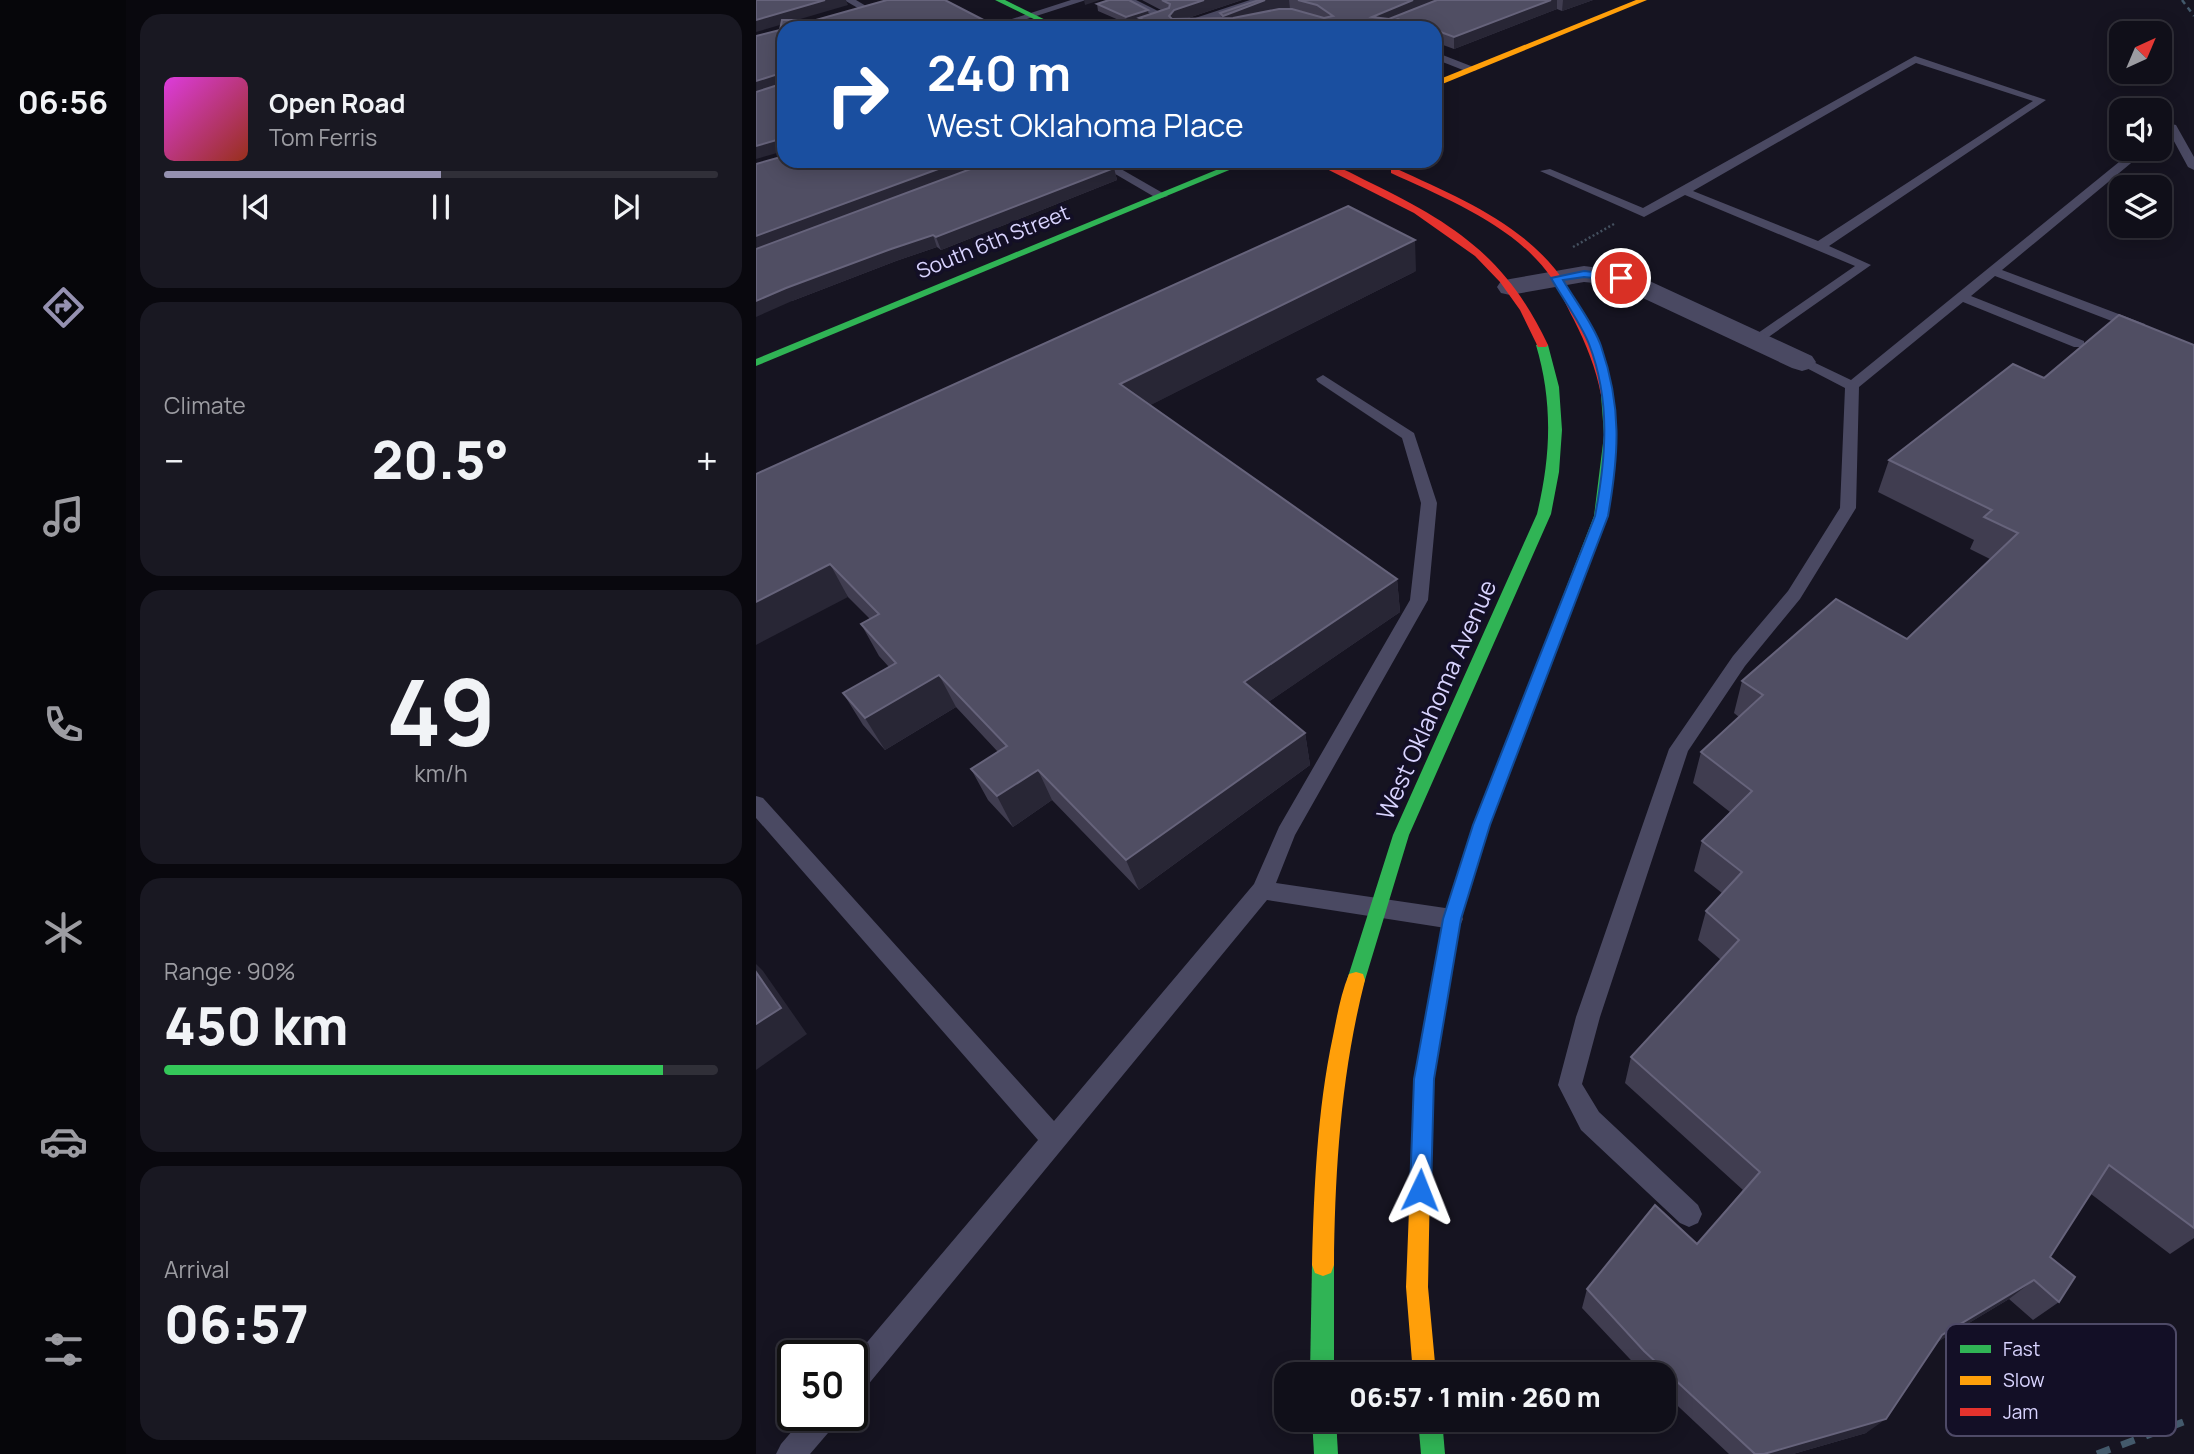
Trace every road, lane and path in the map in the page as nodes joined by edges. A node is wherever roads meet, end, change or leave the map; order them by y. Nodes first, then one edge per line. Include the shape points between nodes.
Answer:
1 (999, 0) edge
2 (1081, 0) edge
3 (1269, 0) edge
4 (1643, 0) edge
5 (886, 3) edge
6 (1124, 4) edge
7 (853, 8) edge
8 (1089, 9) dead end
9 (1139, 13) edge
10 (1043, 21) edge
11 (1047, 21) edge
12 (1048, 21) edge
13 (1153, 21) joint
14 (1213, 21) edge
15 (1442, 58) edge
16 (1472, 70) junction
17 (1442, 82) edge
18 (2172, 127) edge
19 (2127, 161) edge
20 (2194, 167) edge
21 (1112, 168) edge
22 (1229, 168) edge
23 (1331, 168) edge
24 (1388, 168) edge
25 (1546, 171) dead end
26 (1684, 191) junction
27 (1162, 196) junction
28 (1638, 211) junction
29 (1820, 246) junction
30 (1566, 251) dead end
31 (1994, 271) junction
32 (1557, 278) junction
33 (1510, 287) junction
34 (1962, 297) junction
35 (2157, 334) edge
36 (1755, 340) junction
37 (2079, 344) dead end
38 (1802, 362) joint
39 (756, 363) edge
40 (1323, 379) dead end
41 (1852, 386) junction
42 (756, 804) edge
43 (1262, 890) junction
44 (1377, 908) junction
45 (1452, 919) junction
46 (1054, 1138) junction
47 (1689, 1214) dead end
48 (1322, 1362) edge
49 (1424, 1362) edge
50 (868, 1363) edge
51 (811, 1431) edge
52 (1325, 1432) edge
53 (1431, 1432) edge
54 (791, 1454) edge
55 (1326, 1454) edge
56 (1433, 1454) edge

1 - 10 main road
2 - 11 lane
3 - 14 street
4 - 16 main road
5 - 7 street
6 - 13 lane via 1165,17
8 - 12 lane
9 - 13 lane
15 - 16 lane
16 - 17 main road
18 - 20 lane
19 - 31 lane
21 - 27 lane
22 - 27 main road, South 6th Street
23 - 33 main road, West Oklahoma Avenue via 1446,228 1492,265
24 - 32 main road via 1465,205 1542,261
25 - 28 lane
26 - 28 lane via 1644,213
26 - 29 lane
26 - 29 lane via 1914,59 2041,100
27 - 39 main road, South 6th Street
28 - 30 path
29 - 36 lane via 1865,265
31 - 34 lane
31 - 35 lane
32 - 33 street
32 - 36 street via 1584,274 1621,278
32 - 45 main road via 1594,344 1611,410 1611,463 1601,516 1482,825
33 - 44 main road, West Oklahoma Avenue via 1539,338 1556,389 1554,479 1530,549 1401,835
34 - 37 lane
34 - 41 lane
36 - 38 street
38 - 41 lane
40 - 43 lane via 1409,436 1429,503 1419,600 1286,833
41 - 47 lane via 1848,508 1794,595 1739,661 1679,749 1588,1017 1570,1085 1590,1121
42 - 46 lane
43 - 44 lane
43 - 46 lane
44 - 45 lane
44 - 48 main road, West Oklahoma Avenue via 1354,988 1337,1075 1327,1161
45 - 49 main road via 1424,1079 1417,1287
46 - 50 lane
51 - 54 lane
52 - 55 main road
53 - 56 main road

